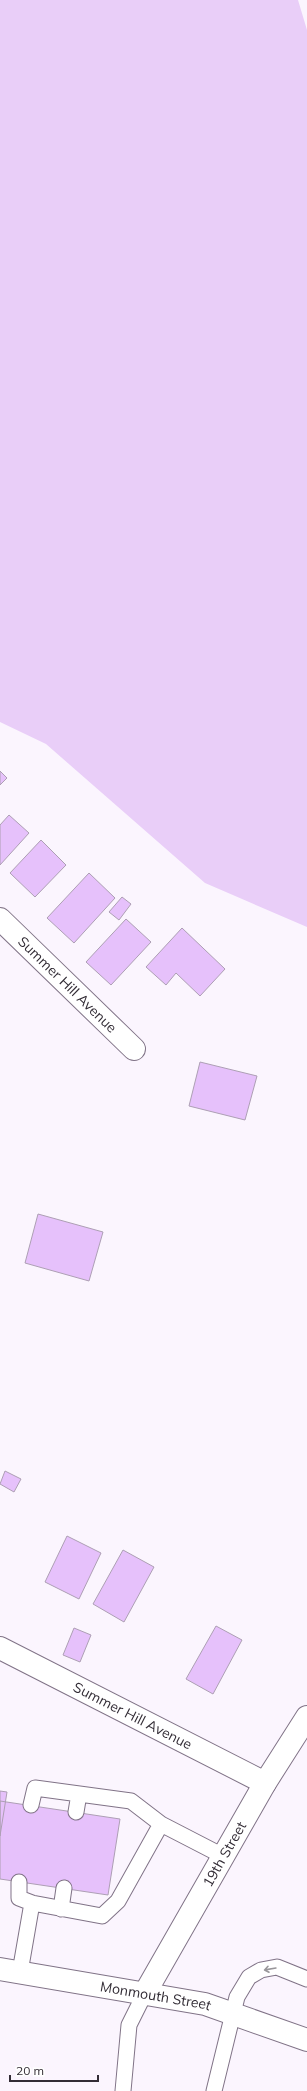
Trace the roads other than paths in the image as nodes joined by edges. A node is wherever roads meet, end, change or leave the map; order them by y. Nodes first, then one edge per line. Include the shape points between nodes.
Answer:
1 (0, 919) edge
2 (134, 1049) dead end
3 (0, 1648) edge
4 (307, 1716) edge
5 (265, 1783) junction
6 (79, 1794) junction
7 (32, 1805) dead end
8 (76, 1812) dead end
9 (161, 1824) junction
10 (223, 1856) junction
11 (19, 1882) dead end
12 (64, 1888) dead end
13 (32, 1904) junction
14 (61, 1909) junction
15 (10, 1971) edge
16 (307, 1979) edge
17 (145, 1993) junction
18 (234, 2013) junction
19 (307, 2040) edge
20 (123, 2091) edge
21 (214, 2091) edge

1 - 2 street, Summer Hill Avenue
3 - 5 street, Summer Hill Avenue
4 - 5 street, 19th Street
5 - 10 street, 19th Street
6 - 7 lane via 35,1788
6 - 8 lane
6 - 9 lane via 131,1801
9 - 10 lane
9 - 14 lane via 118,1901 102,1916
10 - 17 street, 19th Street
11 - 13 lane via 19,1898
12 - 14 lane
13 - 14 lane
13 - 15 lane
15 - 17 street, Monmouth Street
16 -> 18 lane via 277,1967 261,1970 249,1977 237,1997
17 - 18 street, Monmouth Street via 205,2004
17 - 20 lane via 129,2025
18 - 19 street, Monmouth Street
18 - 21 lane

